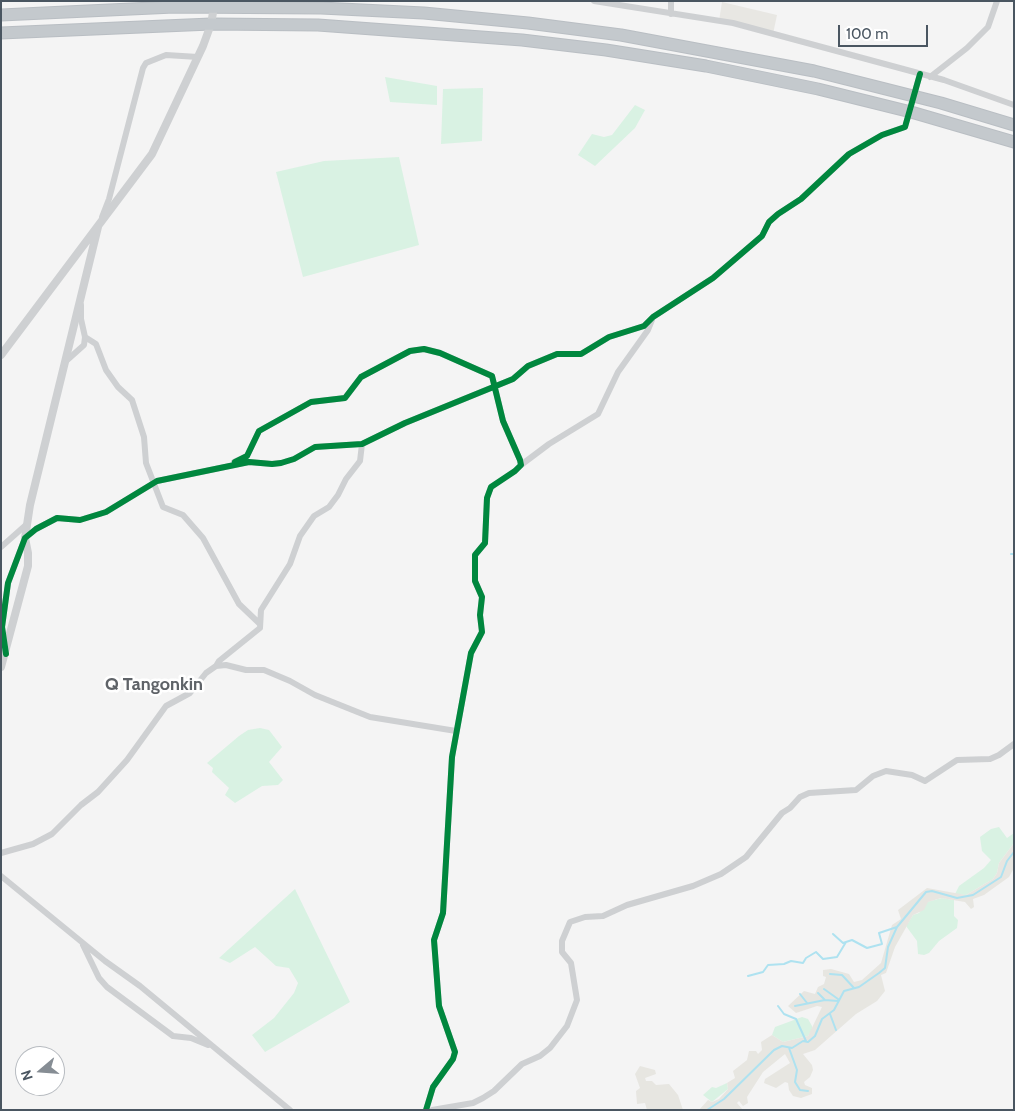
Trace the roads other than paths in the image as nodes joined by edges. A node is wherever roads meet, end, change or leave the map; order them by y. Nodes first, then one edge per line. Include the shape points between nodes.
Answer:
1 (594, 1) edge
2 (671, 1) edge
3 (998, 1) edge
4 (215, 4) edge
5 (672, 14) junction
6 (1, 15) edge
7 (211, 24) junction
8 (1, 33) edge
9 (198, 57) junction
10 (920, 74) junction
11 (930, 76) junction
12 (914, 96) junction
13 (1014, 105) edge
14 (911, 112) junction
15 (1014, 125) edge
16 (1014, 142) edge
17 (98, 227) junction
18 (81, 296) junction
19 (653, 317) junction
20 (85, 337) junction
21 (1, 355) edge
22 (65, 362) junction
23 (494, 386) junction
24 (362, 444) junction
25 (229, 465) junction
26 (522, 465) junction
27 (153, 483) junction
28 (27, 524) junction
29 (25, 538) junction
30 (1, 547) edge
31 (260, 624) junction
32 (6, 654) junction
33 (216, 666) junction
34 (1, 667) edge
35 (456, 731) junction
36 (1014, 744) edge
37 (1, 853) edge
38 (1, 876) edge
39 (1, 883) edge
40 (12, 885) junction
41 (82, 942) junction
42 (214, 1047) junction
43 (290, 1110) edge
44 (426, 1110) edge
45 (432, 1110) edge

1 - 5 street
2 - 5 street
3 - 11 street via 988,27
4 - 6 highway
4 - 7 street
4 - 12 highway via 405,12 621,35 814,71
5 - 10 street via 733,23
7 - 8 highway
7 - 9 street
7 - 14 highway via 338,26 587,48 706,66
9 - 17 street via 152,154
9 - 17 street via 166,55 155,58 143,68 109,199
10 - 11 street
10 - 12 street
11 - 13 street
12 - 14 street
12 - 15 highway
14 - 16 highway
14 - 19 street via 905,127 882,135 849,154 801,199 769,222 762,236 713,278
17 - 18 street
17 - 21 street
18 - 20 street
18 - 22 street
19 - 23 street via 644,326 609,337 581,354 557,354 528,366 513,380
19 - 26 street via 648,330 618,372 598,414
20 - 22 street via 80,351
20 - 27 street via 96,344 106,370 118,388 132,400 144,437 146,463
22 - 28 street
23 - 24 street
23 - 25 street via 492,376 487,372 440,353 424,349 410,351 361,377 345,398 311,402 259,431 247,456
23 - 26 street via 503,421
24 - 25 street via 315,447 294,459 272,464 249,462
24 - 31 street via 360,461 338,495 329,507 314,516 300,536 290,564 261,610
25 - 27 street
26 - 35 street via 491,487 487,498 485,543 475,555 475,580 482,597 482,632 471,653
27 - 29 street via 106,512 80,520 57,518
27 - 31 street via 164,507 183,514 202,538 239,604
28 - 29 street
28 - 30 street
29 - 32 street via 28,566
29 - 32 street via 5,598 2,627
31 - 33 street via 257,632
32 - 34 street
33 - 35 street via 264,670 370,717
33 - 37 street via 206,672 190,693 166,706 98,792 52,834 33,844
35 - 44 street via 450,775 443,913 434,940 438,1000 455,1052 433,1087
36 - 45 street via 990,759 957,760 925,781 912,775 886,772 873,776 856,790 809,793 782,813 746,857 721,874 693,886 627,905 604,916 570,922 562,941 562,952 571,963 577,1000 567,1026 550,1048 522,1064 483,1098 473,1103
38 - 40 street
39 - 40 street
40 - 41 street
41 - 42 street
41 - 42 street via 99,978 107,986 173,1036 191,1038
42 - 43 street

